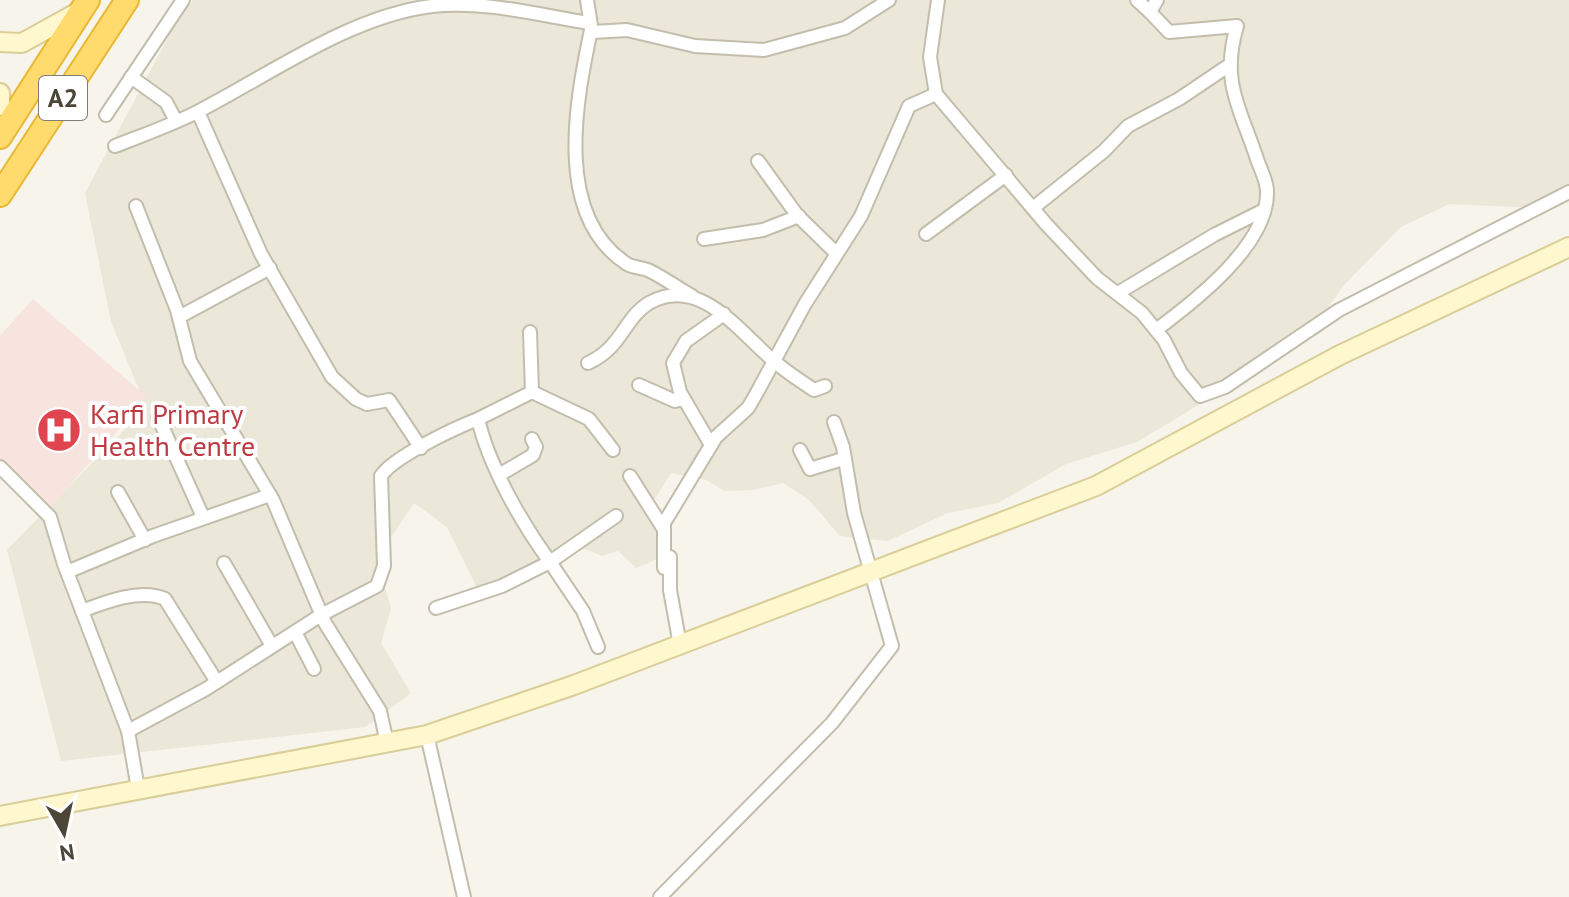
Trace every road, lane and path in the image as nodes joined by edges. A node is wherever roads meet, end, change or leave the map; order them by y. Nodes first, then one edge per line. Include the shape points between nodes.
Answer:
1 (127, 0) edge
2 (183, 0) edge
3 (587, 0) edge
4 (889, 0) edge
5 (938, 0) edge
6 (1137, 0) edge
7 (84, 5) edge
8 (412, 5) edge
9 (505, 5) edge
10 (869, 5) edge
11 (1154, 6) edge
12 (590, 27) junction
13 (0, 42) edge
14 (1228, 66) junction
15 (131, 77) junction
16 (0, 93) edge
17 (936, 94) junction
18 (0, 106) edge
19 (198, 112) junction
20 (106, 115) dead end
21 (176, 121) junction
22 (0, 137) edge
23 (115, 146) dead end
24 (758, 161) dead end
25 (1006, 175) junction
26 (1569, 192) edge
27 (0, 195) edge
28 (136, 206) dead end
29 (1033, 208) junction
30 (1262, 211) junction
31 (799, 216) junction
32 (926, 234) dead end
33 (704, 239) dead end
34 (1569, 247) edge
35 (836, 253) junction
36 (270, 268) junction
37 (1118, 293) junction
38 (692, 296) junction
39 (724, 314) junction
40 (179, 317) junction
41 (1156, 330) junction
42 (530, 332) dead end
43 (772, 360) junction
44 (588, 363) dead end
45 (639, 385) dead end
46 (825, 386) dead end
47 (532, 392) junction
48 (684, 399) junction
49 (158, 417) dead end
50 (478, 419) junction
51 (834, 422) dead end
52 (532, 439) dead end
53 (711, 445) junction
54 (421, 448) junction
55 (613, 450) dead end
56 (800, 450) dead end
57 (843, 459) junction
58 (0, 467) edge
59 (499, 475) junction
60 (630, 476) dead end
61 (118, 492) dead end
62 (270, 495) junction
63 (616, 516) dead end
64 (203, 517) junction
65 (663, 528) junction
66 (145, 540) junction
67 (670, 547) dead end
68 (550, 562) junction
69 (224, 563) dead end
70 (664, 568) dead end
71 (67, 572) junction
72 (871, 572) junction
73 (436, 608) dead end
74 (82, 611) junction
75 (321, 615) junction
76 (295, 632) junction
77 (680, 645) junction
78 (272, 646) junction
79 (598, 647) dead end
80 (314, 669) dead end
81 (217, 682) junction
82 (128, 731) junction
83 (427, 735) junction
84 (387, 743) junction
85 (138, 789) junction
86 (0, 816) edge
87 (464, 897) edge
88 (660, 897) edge

1 - 27 highway, A2
2 - 15 street
3 - 12 street
4 - 10 street
5 - 17 street via 930,57
6 - 11 street
7 - 13 street via 22,43
7 - 22 highway, A2
8 - 9 street
8 - 19 street via 276,66
9 - 12 street
10 - 12 street via 845,28 764,50 695,46
11 - 14 street via 1169,32 1237,26
12 - 38 street via 575,146 579,190 589,219 628,265 646,269
14 - 29 street via 1128,126
14 - 30 street via 1267,191
15 - 20 street
15 - 21 street via 166,102
16 - 18 street
17 - 25 street
17 - 35 street via 909,106 878,184
19 - 21 street
19 - 36 street
21 - 23 street
24 - 31 street
25 - 29 street
25 - 32 street
26 - 41 street via 1339,310 1225,387 1200,396
28 - 40 street
29 - 37 street via 1097,278
30 - 37 street
30 - 41 street via 1257,235 1196,300
31 - 33 street via 763,230
31 - 35 street
34 - 72 street via 1340,355 1096,486
35 - 43 street
36 - 40 street
36 - 54 street via 332,377 367,404 389,400
37 - 41 street
38 - 39 street
38 - 44 street via 645,305 607,355
39 - 43 street
39 - 48 street via 686,341 673,363
40 - 62 street via 190,361
42 - 47 street
43 - 46 street via 814,390
43 - 53 street via 748,408
45 - 48 street via 675,401
47 - 50 street
47 - 55 street via 589,419
48 - 53 street
49 - 64 street
50 - 54 street
50 - 59 street via 490,465
51 - 57 street
52 - 59 street via 533,455
53 - 65 street
54 - 75 street via 381,476 384,566 377,586
56 - 57 street via 810,469
57 - 72 street
58 - 71 street via 50,517
59 - 68 street
60 - 65 street
61 - 66 street
62 - 64 street
62 - 75 street
63 - 68 street
64 - 66 street
65 - 70 street
66 - 71 street
67 - 77 street via 670,590
68 - 73 street via 502,586
68 - 79 street via 583,611
69 - 78 street
71 - 74 street
72 - 77 street
72 - 88 street via 892,646 832,723
74 - 81 street via 139,596 165,599
74 - 82 street
75 - 76 street
75 - 84 street via 380,711
76 - 78 street
76 - 80 street
77 - 83 street
78 - 81 street
81 - 82 street
82 - 85 street
83 - 84 street
83 - 87 street
84 - 85 street
85 - 86 street

